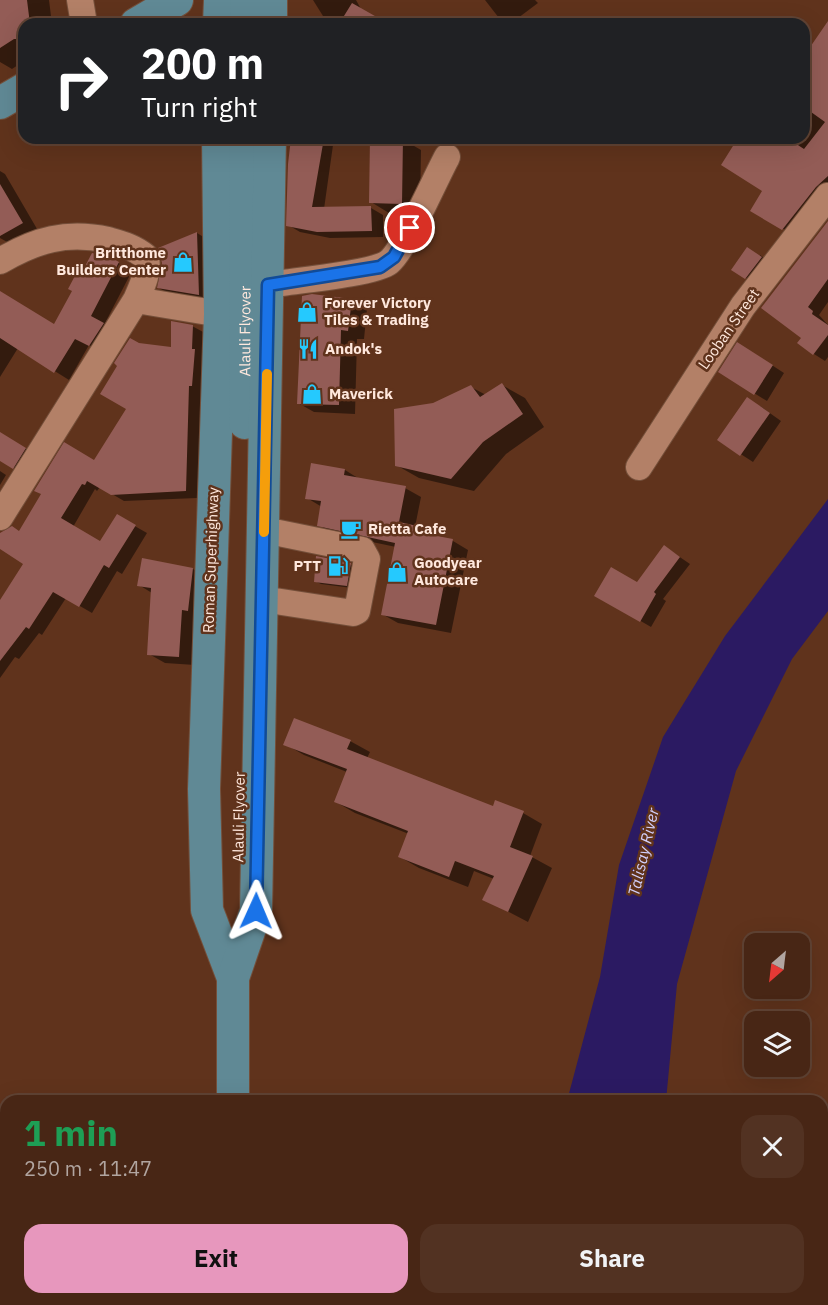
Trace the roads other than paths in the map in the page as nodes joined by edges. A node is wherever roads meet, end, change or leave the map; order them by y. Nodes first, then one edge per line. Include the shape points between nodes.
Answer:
1 (80, 0) edge
2 (177, 0) edge
3 (220, 0) edge
4 (229, 0) edge
5 (247, 0) edge
6 (271, 0) edge
7 (83, 18) edge
8 (146, 18) edge
9 (219, 18) edge
10 (229, 18) edge
11 (246, 18) edge
12 (271, 18) edge
13 (18, 92) edge
14 (0, 103) edge
15 (218, 144) edge
16 (231, 144) edge
17 (246, 144) edge
18 (269, 144) edge
19 (447, 157) dead end
20 (828, 196) edge
21 (0, 261) edge
22 (248, 283) junction
23 (136, 300) junction
24 (220, 314) junction
25 (639, 467) dead end
26 (0, 517) edge
27 (264, 530) junction
28 (262, 599) junction
29 (233, 978) junction
30 (233, 1095) edge

1 - 7 street
2 - 8 main road
3 - 9 main road
4 - 10 main road
5 - 11 main road
6 - 12 main road
13 - 14 main road
15 - 24 main road, Roman Superhighway
16 - 22 main road, Alauli Flyover
17 - 22 main road, Alauli Flyover
18 - 22 main road, Roman Superhighway
19 - 22 street via 388,263 371,269
20 - 25 street, Looban Street via 743,306
21 - 23 street via 40,240 70,235 125,244 146,257 148,266
22 - 27 main road, Roman Superhighway
22 - 29 main road, Alauli Flyover via 238,911
23 - 24 street
23 - 26 street
24 - 29 main road, Roman Superhighway via 204,801 207,910
27 - 28 main road, Roman Superhighway
27 - 28 street via 362,550 367,559 361,603 353,613
28 - 29 main road, Roman Superhighway via 256,911
29 - 30 main road, Roman Superhighway

